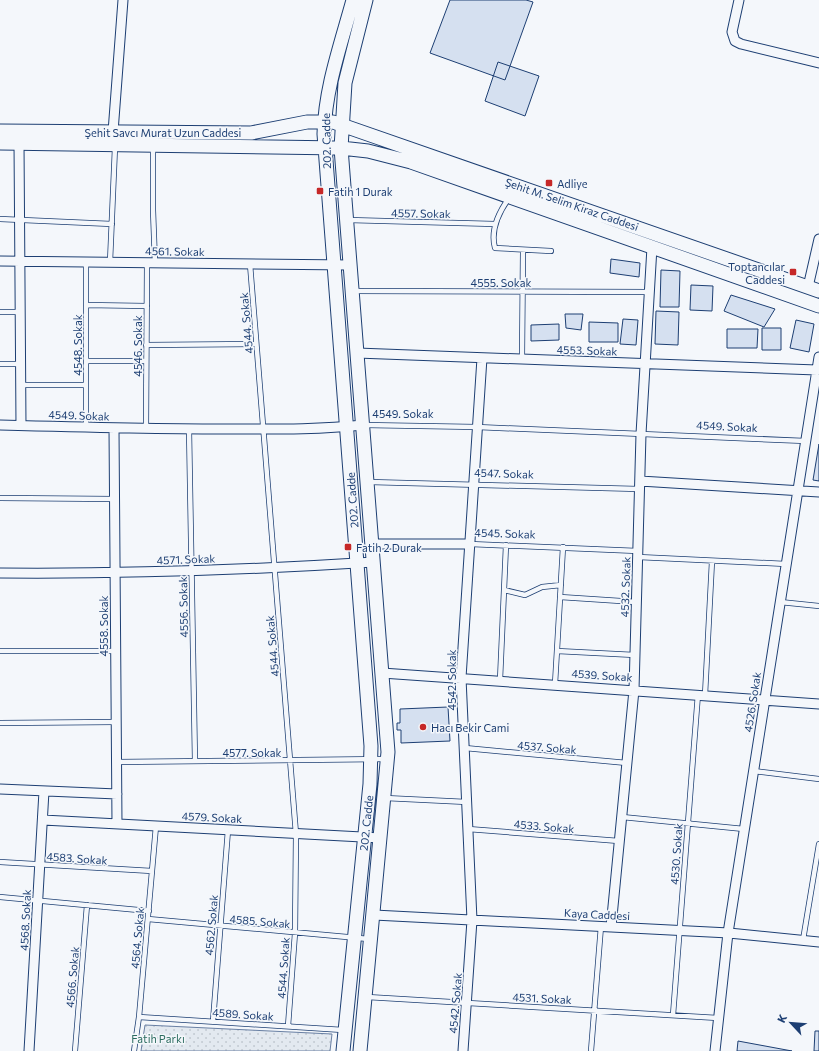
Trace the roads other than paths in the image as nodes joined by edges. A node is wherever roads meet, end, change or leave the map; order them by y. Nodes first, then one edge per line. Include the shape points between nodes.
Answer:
1 (122, 0) edge
2 (353, 0) edge
3 (366, 0) edge
4 (739, 0) edge
5 (819, 63) edge
6 (325, 121) junction
7 (341, 124) junction
8 (0, 131) edge
9 (115, 138) junction
10 (0, 143) edge
11 (19, 143) junction
12 (153, 146) junction
13 (325, 148) junction
14 (341, 148) junction
15 (518, 185) junction
16 (510, 197) junction
17 (0, 219) edge
18 (20, 219) junction
19 (346, 220) junction
20 (112, 224) junction
21 (495, 224) junction
22 (819, 239) edge
23 (652, 247) junction
24 (523, 251) junction
25 (551, 251) dead end
26 (0, 261) edge
27 (20, 261) junction
28 (86, 262) junction
29 (110, 262) junction
30 (151, 263) junction
31 (250, 264) junction
32 (334, 265) junction
33 (350, 265) junction
34 (813, 289) edge
35 (352, 290) junction
36 (522, 292) junction
37 (650, 292) junction
38 (86, 305) junction
39 (147, 306) junction
40 (819, 306) edge
41 (0, 312) edge
42 (20, 312) junction
43 (256, 344) junction
44 (146, 345) junction
45 (357, 353) junction
46 (819, 357) edge
47 (482, 358) junction
48 (522, 359) junction
49 (86, 361) junction
50 (146, 361) junction
51 (0, 364) edge
52 (20, 364) junction
53 (645, 364) junction
54 (817, 370) junction
55 (21, 385) junction
56 (86, 385) junction
57 (0, 425) edge
58 (21, 425) junction
59 (363, 425) junction
60 (346, 427) junction
61 (478, 427) junction
62 (86, 428) junction
63 (114, 429) junction
64 (146, 429) junction
65 (189, 429) junction
66 (263, 429) junction
67 (641, 434) junction
68 (806, 441) junction
69 (367, 482) junction
70 (474, 484) junction
71 (640, 485) junction
72 (798, 490) junction
73 (819, 492) edge
74 (0, 498) edge
75 (115, 499) junction
76 (372, 544) junction
77 (470, 544) junction
78 (506, 545) junction
79 (563, 547) junction
80 (638, 554) junction
81 (712, 561) junction
82 (374, 562) junction
83 (357, 563) junction
84 (786, 564) junction
85 (275, 568) junction
86 (191, 571) junction
87 (0, 573) edge
88 (115, 574) junction
89 (561, 585) junction
90 (504, 590) junction
91 (560, 597) junction
92 (636, 602) junction
93 (780, 602) junction
94 (819, 606) edge
95 (0, 651) edge
96 (116, 651) junction
97 (557, 651) junction
98 (635, 655) junction
99 (382, 673) junction
100 (461, 678) junction
101 (500, 680) junction
102 (555, 684) junction
103 (634, 690) junction
104 (701, 694) junction
105 (765, 699) junction
106 (819, 704) edge
107 (116, 722) junction
108 (0, 723) edge
109 (465, 748) junction
110 (388, 759) junction
111 (290, 760) junction
112 (371, 760) junction
113 (194, 761) junction
114 (116, 762) junction
115 (627, 763) junction
116 (753, 771) junction
117 (819, 779) edge
118 (0, 789) edge
119 (44, 791) junction
120 (116, 794) junction
121 (385, 798) junction
122 (467, 802) junction
123 (622, 817) junction
124 (42, 820) junction
125 (117, 824) junction
126 (688, 824) junction
127 (156, 826) junction
128 (468, 828) junction
129 (744, 829) junction
130 (228, 830) junction
131 (296, 834) junction
132 (364, 837) junction
133 (381, 838) junction
134 (619, 841) junction
135 (819, 844) edge
136 (0, 862) edge
137 (40, 864) junction
138 (152, 871) junction
139 (0, 897) edge
140 (38, 901) junction
141 (87, 905) junction
142 (149, 911) junction
143 (374, 915) junction
144 (148, 919) junction
145 (472, 920) junction
146 (220, 926) junction
147 (601, 926) junction
148 (611, 927) junction
149 (679, 930) junction
150 (295, 933) junction
151 (728, 933) junction
152 (354, 938) junction
153 (371, 940) junction
154 (803, 940) junction
155 (819, 942) edge
156 (365, 997) junction
157 (467, 1003) junction
158 (594, 1010) junction
159 (673, 1015) junction
160 (139, 1017) junction
161 (718, 1018) junction
162 (213, 1021) junction
163 (288, 1026) junction
164 (345, 1030) junction
165 (29, 1051) edge
166 (75, 1051) edge
167 (134, 1051) edge
168 (343, 1051) edge
169 (360, 1051) edge
170 (463, 1051) edge
171 (591, 1051) edge
172 (715, 1051) edge

1 - 9 street
2 - 6 main road, 202. Cadde via 330,86
3 - 7 main road, 202. Cadde via 345,83
4 - 5 street via 732,32 735,41
6 - 7 main road, Şehit M. Selim Kiraz Caddesi
6 - 9 main road, Şehit Savcı Murat Uzun Caddesi via 251,133
6 - 13 main road, 202. Cadde
7 - 14 main road, 202. Cadde
7 - 15 main road, Şehit M. Selim Kiraz Caddesi
8 - 9 main road, Şehit Savcı Murat Uzun Caddesi
9 - 11 main road, Şehit Savcı Murat Uzun Caddesi
9 - 12 main road, Şehit Savcı Murat Uzun Caddesi
9 - 20 lane
10 - 11 main road, Şehit Savcı Murat Uzun Caddesi
11 - 18 street
12 - 13 main road, Şehit Savcı Murat Uzun Caddesi
12 - 30 lane, 4546. Sokak
13 - 14 main road, Şehit M. Selim Kiraz Caddesi
13 - 32 main road, 202. Cadde
14 - 16 main road, Şehit M. Selim Kiraz Caddesi via 368,151 411,162
14 - 19 main road, 202. Cadde
15 - 16 lane
15 - 34 main road, Şehit M. Selim Kiraz Caddesi
16 - 21 lane via 500,210
16 - 23 main road, Şehit M. Selim Kiraz Caddesi
17 - 18 lane
18 - 20 lane
18 - 27 street
19 - 21 lane, 4557. Sokak
19 - 33 main road, 202. Cadde
20 - 29 lane
21 - 24 lane via 495,248
22 - 34 street
23 - 37 street, 4532. Sokak
23 - 40 main road, Şehit M. Selim Kiraz Caddesi
24 - 25 lane
24 - 36 lane
26 - 27 street, 4561. Sokak
27 - 28 street, 4561. Sokak
27 - 42 street
28 - 29 street, 4561. Sokak
28 - 38 lane, 4548. Sokak
29 - 30 street, 4561. Sokak
30 - 31 street, 4561. Sokak
30 - 39 lane, 4546. Sokak
31 - 32 street, 4561. Sokak
31 - 43 lane, 4544. Sokak
32 - 33 street, 4561. Sokak
32 - 60 main road, 202. Cadde
33 - 35 main road, 202. Cadde
35 - 36 lane, 4555. Sokak
35 - 45 main road, 202. Cadde
36 - 37 lane, 4555. Sokak
36 - 48 lane
37 - 53 street, 4532. Sokak
38 - 39 lane
38 - 49 lane, 4548. Sokak
39 - 44 lane, 4546. Sokak
41 - 42 lane
42 - 52 street
43 - 44 lane
43 - 66 lane, 4544. Sokak
44 - 50 lane, 4546. Sokak
45 - 47 street, 4553. Sokak
45 - 59 main road, 202. Cadde
46 - 54 street, 4526. Sokak
47 - 48 street, 4553. Sokak
47 - 61 street, 4542. Sokak
48 - 53 street, 4553. Sokak
49 - 50 lane
49 - 56 lane, 4548. Sokak
50 - 64 lane, 4546. Sokak
51 - 52 lane
52 - 55 street
53 - 54 street, 4553. Sokak
53 - 67 street, 4532. Sokak
54 - 68 street, 4526. Sokak
55 - 56 lane
55 - 58 street
56 - 62 lane, 4548. Sokak
57 - 58 street, 4549. Sokak
58 - 62 street, 4549. Sokak
59 - 60 street, 4549. Sokak
59 - 61 lane, 4549. Sokak
59 - 69 main road, 202. Cadde
60 - 66 street, 4549. Sokak
60 - 83 main road, 202. Cadde
61 - 67 lane, 4549. Sokak
61 - 70 street, 4542. Sokak
62 - 63 street, 4549. Sokak
63 - 64 street, 4549. Sokak
63 - 75 street, 4558. Sokak
64 - 65 street, 4549. Sokak
65 - 66 street, 4549. Sokak
65 - 86 lane, 4556. Sokak
66 - 85 lane, 4544. Sokak
67 - 68 lane, 4549. Sokak
67 - 71 street, 4532. Sokak
68 - 72 street, 4526. Sokak
69 - 70 lane, 4547. Sokak
69 - 76 main road, 202. Cadde
70 - 71 lane, 4547. Sokak
70 - 77 street, 4542. Sokak
71 - 72 street, 4547. Sokak
71 - 80 street, 4532. Sokak
72 - 73 street, 4547. Sokak
72 - 84 street, 4526. Sokak
74 - 75 lane
75 - 88 street, 4558. Sokak
76 - 77 street, 4545. Sokak
76 - 82 main road, 202. Cadde
77 - 78 lane, 4545. Sokak
77 - 100 street, 4542. Sokak
78 - 79 lane, 4545. Sokak
78 - 90 lane
79 - 80 lane, 4545. Sokak
79 - 89 lane
80 - 81 lane, 4545. Sokak
80 - 92 street, 4532. Sokak
81 - 84 lane, 4545. Sokak
81 - 104 lane, 4530. Sokak
82 - 83 street, 4571. Sokak
82 - 99 main road, 202. Cadde
83 - 85 street, 4571. Sokak
83 - 112 main road, 202. Cadde
84 - 93 street, 4526. Sokak
85 - 86 street, 4571. Sokak
85 - 111 lane, 4544. Sokak
86 - 88 street, 4571. Sokak
86 - 113 lane, 4556. Sokak
87 - 88 street, 4571. Sokak
88 - 96 street, 4558. Sokak
89 - 90 lane via 542,587 525,595
89 - 91 lane
90 - 101 lane
91 - 92 lane
91 - 97 lane
92 - 98 street, 4532. Sokak
93 - 94 lane
93 - 105 street, 4526. Sokak
95 - 96 lane
96 - 107 street, 4558. Sokak
97 - 98 lane
97 - 102 lane
98 - 103 street, 4532. Sokak
99 - 100 street, 4539. Sokak
99 - 110 main road, 202. Cadde
100 - 101 street, 4539. Sokak
100 - 109 street, 4542. Sokak
101 - 102 street, 4539. Sokak
102 - 103 street, 4539. Sokak
103 - 104 street, 4539. Sokak
103 - 115 street, 4532. Sokak
104 - 105 street, 4539. Sokak
104 - 126 lane, 4530. Sokak
105 - 106 street, 4539. Sokak
105 - 116 street, 4526. Sokak
107 - 108 lane
107 - 114 street, 4558. Sokak
109 - 115 lane, 4537. Sokak
109 - 122 street, 4542. Sokak
110 - 112 lane, 4577. Sokak
110 - 121 main road, 202. Cadde
111 - 112 lane, 4577. Sokak
111 - 113 lane, 4577. Sokak
111 - 131 lane, 4544. Sokak
112 - 132 main road, 202. Cadde
113 - 114 lane, 4577. Sokak
114 - 120 street, 4558. Sokak
115 - 123 street, 4532. Sokak
116 - 117 lane
116 - 129 street, 4526. Sokak
118 - 119 street
119 - 120 street
119 - 124 street, 4568. Sokak
120 - 125 street, 4558. Sokak
121 - 122 lane
121 - 133 main road, 202. Cadde
122 - 128 street, 4542. Sokak
123 - 126 lane
123 - 134 street, 4532. Sokak
124 - 125 street, 4579. Sokak
124 - 137 street, 4568. Sokak
125 - 127 street, 4579. Sokak
126 - 129 lane
126 - 149 lane, 4530. Sokak
127 - 130 street, 4579. Sokak
127 - 138 lane, 4564. Sokak
128 - 134 lane, 4533. Sokak
128 - 145 street, 4542. Sokak
129 - 151 street, 4526. Sokak
130 - 131 street, 4579. Sokak
130 - 146 lane, 4562. Sokak
131 - 132 street, 4579. Sokak
131 - 150 lane, 4544. Sokak
132 - 133 street, 4579. Sokak
132 - 152 main road, 202. Cadde
133 - 143 main road, 202. Cadde
134 - 148 street, 4532. Sokak
135 - 154 lane
136 - 137 lane, 4583. Sokak
137 - 138 lane, 4583. Sokak
137 - 140 street, 4568. Sokak
138 - 142 lane, 4564. Sokak
139 - 140 lane
140 - 141 lane
140 - 165 street, 4568. Sokak
141 - 142 lane
141 - 166 lane, 4566. Sokak
142 - 144 lane, 4564. Sokak
143 - 145 street, Kaya Caddesi
143 - 153 main road, 202. Cadde
144 - 146 lane, 4585. Sokak
144 - 160 lane, 4564. Sokak
145 - 147 street, Kaya Caddesi
145 - 157 street, 4542. Sokak
146 - 150 lane, 4585. Sokak
146 - 162 lane, 4562. Sokak
147 - 148 street, Kaya Caddesi
147 - 158 lane
148 - 149 street, Kaya Caddesi
149 - 151 street, Kaya Caddesi
149 - 159 lane, 4530. Sokak
150 - 152 lane, 4585. Sokak
150 - 163 lane, 4544. Sokak
151 - 154 street, Kaya Caddesi
151 - 161 street, 4526. Sokak
152 - 153 lane, 4585. Sokak
152 - 164 main road, 202. Cadde
153 - 156 main road, 202. Cadde
154 - 155 street, Kaya Caddesi
156 - 157 lane, 4531. Sokak
156 - 169 main road, 202. Cadde
157 - 158 lane, 4531. Sokak
157 - 170 street, 4542. Sokak
158 - 159 lane, 4531. Sokak
158 - 171 lane
159 - 161 lane, 4531. Sokak
160 - 162 lane, 4589. Sokak
160 - 167 lane, 4564. Sokak
161 - 172 street, 4526. Sokak
162 - 163 lane, 4589. Sokak
163 - 164 lane, 4589. Sokak
164 - 168 main road, 202. Cadde

